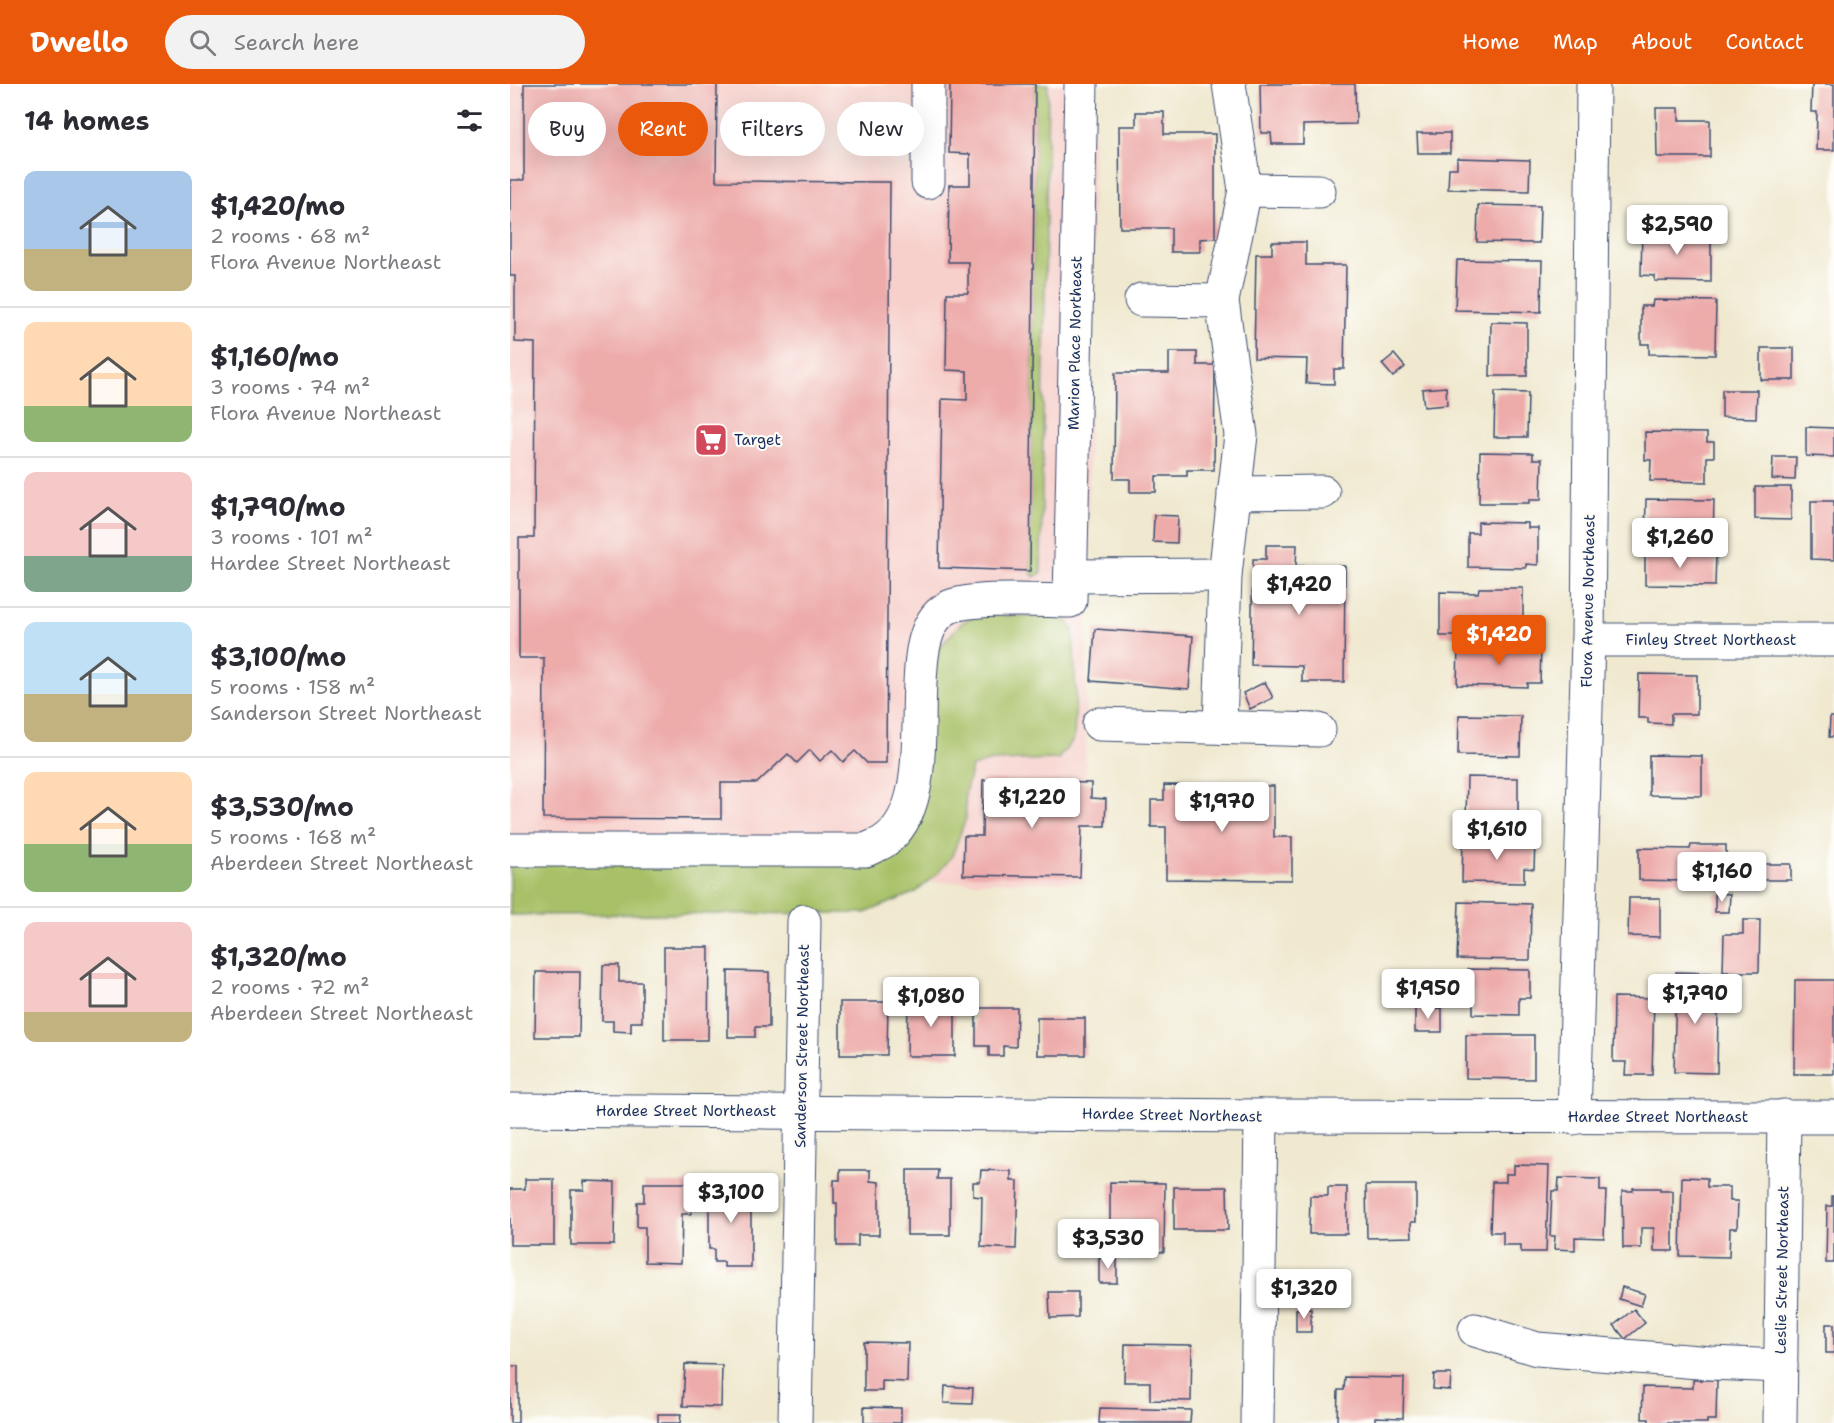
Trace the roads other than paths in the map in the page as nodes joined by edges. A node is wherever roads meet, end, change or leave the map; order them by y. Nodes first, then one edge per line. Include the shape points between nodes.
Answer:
1 (928, 84) edge
2 (1081, 84) edge
3 (1229, 84) edge
4 (1593, 84) edge
5 (928, 182) dead end
6 (1245, 190) junction
7 (1319, 191) dead end
8 (1141, 300) dead end
9 (1222, 301) junction
10 (1323, 492) dead end
11 (1234, 493) junction
12 (1225, 575) junction
13 (1070, 589) junction
14 (1588, 640) junction
15 (1834, 640) edge
16 (1099, 724) dead end
17 (1220, 727) junction
18 (1319, 730) dead end
19 (510, 850) edge
20 (804, 921) dead end
21 (510, 1110) edge
22 (801, 1111) junction
23 (1261, 1116) junction
24 (1784, 1116) junction
25 (1834, 1117) edge
26 (1574, 1118) junction
27 (1475, 1330) dead end
28 (1781, 1365) junction
29 (795, 1423) edge
30 (1257, 1423) edge
31 (1780, 1423) edge

1 - 5 street
2 - 13 street, Marion Place Northeast
3 - 6 street
4 - 14 street, Flora Avenue Northeast
6 - 7 street
6 - 9 street
8 - 9 street
9 - 11 street via 1241,435
10 - 11 street
11 - 12 street
12 - 13 street
12 - 17 street
13 - 19 street via 972,601 947,608 931,622 921,656 913,797 901,822 884,841 866,850
14 - 15 street, Finley Street Northeast
14 - 26 street, Flora Avenue Northeast
16 - 17 street
17 - 18 street
20 - 22 street, Sanderson Street Northeast
21 - 22 street, Hardee Street Northeast
22 - 23 street, Hardee Street Northeast
22 - 29 street, Sanderson Street Northeast
23 - 26 street, Hardee Street Northeast
23 - 30 street
24 - 25 street, Hardee Street Northeast
24 - 26 street, Hardee Street Northeast
24 - 28 street, Leslie Street Northeast
27 - 28 street via 1537,1350
28 - 31 street, Leslie Street Northeast

